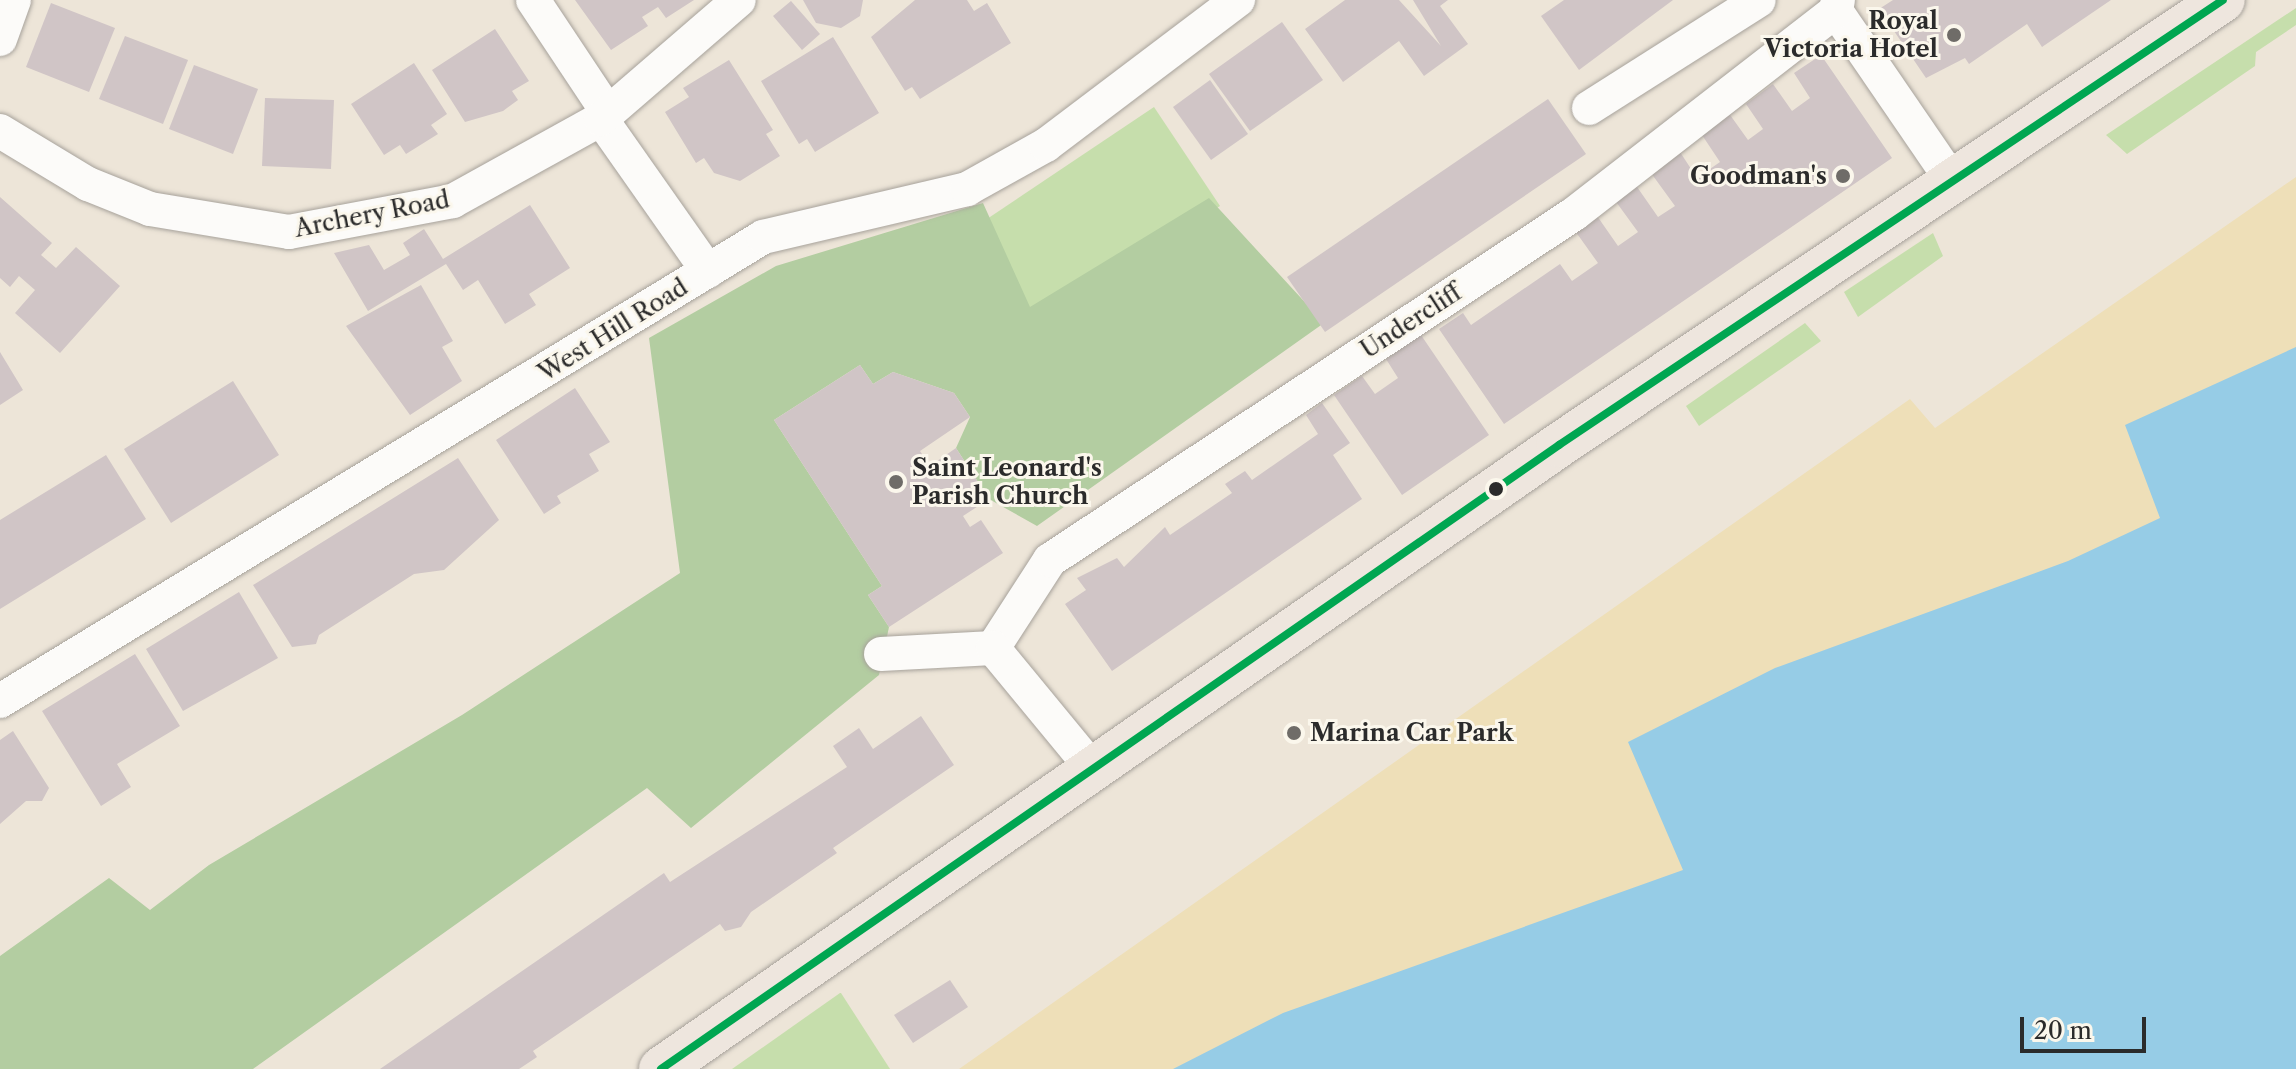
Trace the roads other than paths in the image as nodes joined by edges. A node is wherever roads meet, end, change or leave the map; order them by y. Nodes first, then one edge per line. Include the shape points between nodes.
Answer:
1 (14, 0) edge
2 (533, 0) edge
3 (739, 0) edge
4 (1238, 0) edge
5 (1759, 0) edge
6 (2223, 0) edge
7 (1837, 5) edge
8 (0, 39) edge
9 (1589, 108) dead end
10 (605, 116) junction
11 (0, 131) edge
12 (1951, 179) junction
13 (708, 271) junction
14 (993, 648) junction
15 (881, 654) dead end
16 (0, 701) edge
17 (1091, 767) junction
18 (661, 1069) edge

1 - 8 street
2 - 10 street
3 - 10 street, Archery Road
4 - 13 street, West Hill Road via 1046,145 967,189 763,237
5 - 9 street
6 - 12 highway
7 - 12 street
7 - 14 street, Undercliff via 1574,214 1050,560
10 - 11 street, Archery Road via 453,201 289,232 150,209 88,184
10 - 13 street
12 - 17 highway
13 - 16 street, West Hill Road
14 - 15 street
14 - 17 street
17 - 18 highway

